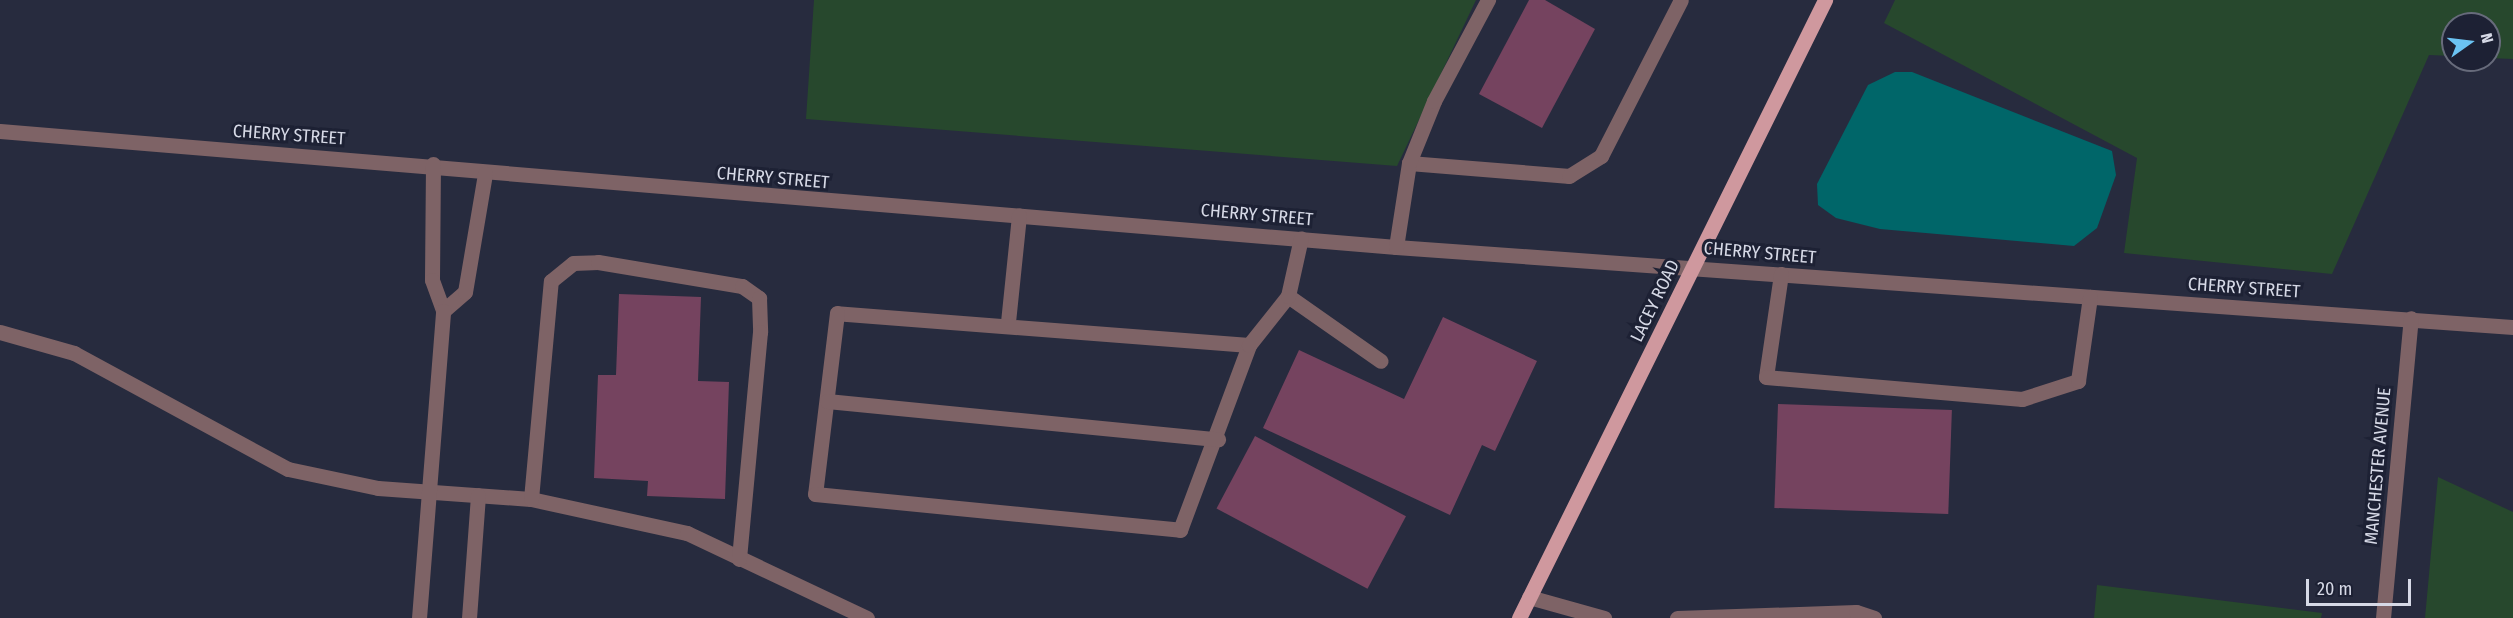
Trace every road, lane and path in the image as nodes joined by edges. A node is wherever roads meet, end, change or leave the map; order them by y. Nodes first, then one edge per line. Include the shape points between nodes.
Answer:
1 (1488, 0) edge
2 (1681, 0) edge
3 (1825, 0) edge
4 (0, 131) edge
5 (433, 164) junction
6 (1409, 164) junction
7 (485, 174) junction
8 (1019, 216) junction
9 (1301, 238) junction
10 (1396, 247) junction
11 (1694, 267) junction
12 (1781, 274) junction
13 (1288, 296) junction
14 (2090, 297) junction
15 (443, 310) junction
16 (2411, 318) junction
17 (1008, 322) junction
18 (2513, 327) edge
19 (0, 332) edge
20 (1249, 345) junction
21 (1381, 361) dead end
22 (826, 401) junction
23 (1218, 439) junction
24 (432, 492) junction
25 (478, 495) junction
26 (531, 499) junction
27 (739, 558) junction
28 (1529, 597) junction
29 (420, 618) edge
30 (470, 618) edge
31 (867, 618) edge
32 (1519, 618) edge
33 (1604, 618) edge
34 (1677, 618) edge
35 (1874, 618) edge
36 (2383, 618) edge

1 - 6 street via 1434,101
2 - 6 street via 1601,156 1569,176
3 - 11 main road, LACEY ROAD
4 - 5 street, CHERRY STREET
5 - 7 street, CHERRY STREET
5 - 15 street via 432,280
6 - 10 street
7 - 8 street, CHERRY STREET
7 - 15 street via 465,292
8 - 9 street, CHERRY STREET
8 - 17 street
9 - 10 street, CHERRY STREET
9 - 13 street
10 - 11 street, CHERRY STREET
11 - 12 street, CHERRY STREET
11 - 28 main road, LACEY ROAD
12 - 14 street, CHERRY STREET
12 - 14 street via 1766,377 2022,399 2078,381
13 - 20 street
13 - 21 street
14 - 16 street, CHERRY STREET
15 - 24 street
16 - 18 street, CHERRY STREET
16 - 36 street, MANCHESTER AVENUE
17 - 20 street
17 - 22 street via 837,313
19 - 24 street via 74,353 288,469 378,488
20 - 23 street
22 - 23 street
22 - 23 street via 815,494 1180,530
24 - 25 street
24 - 29 street
25 - 26 street
25 - 30 street
26 - 27 street via 687,533
26 - 27 street via 551,281 573,263 598,262 742,286 759,298 760,332
27 - 31 street
28 - 32 main road, LACEY ROAD
28 - 33 street
34 - 35 street via 1856,612

